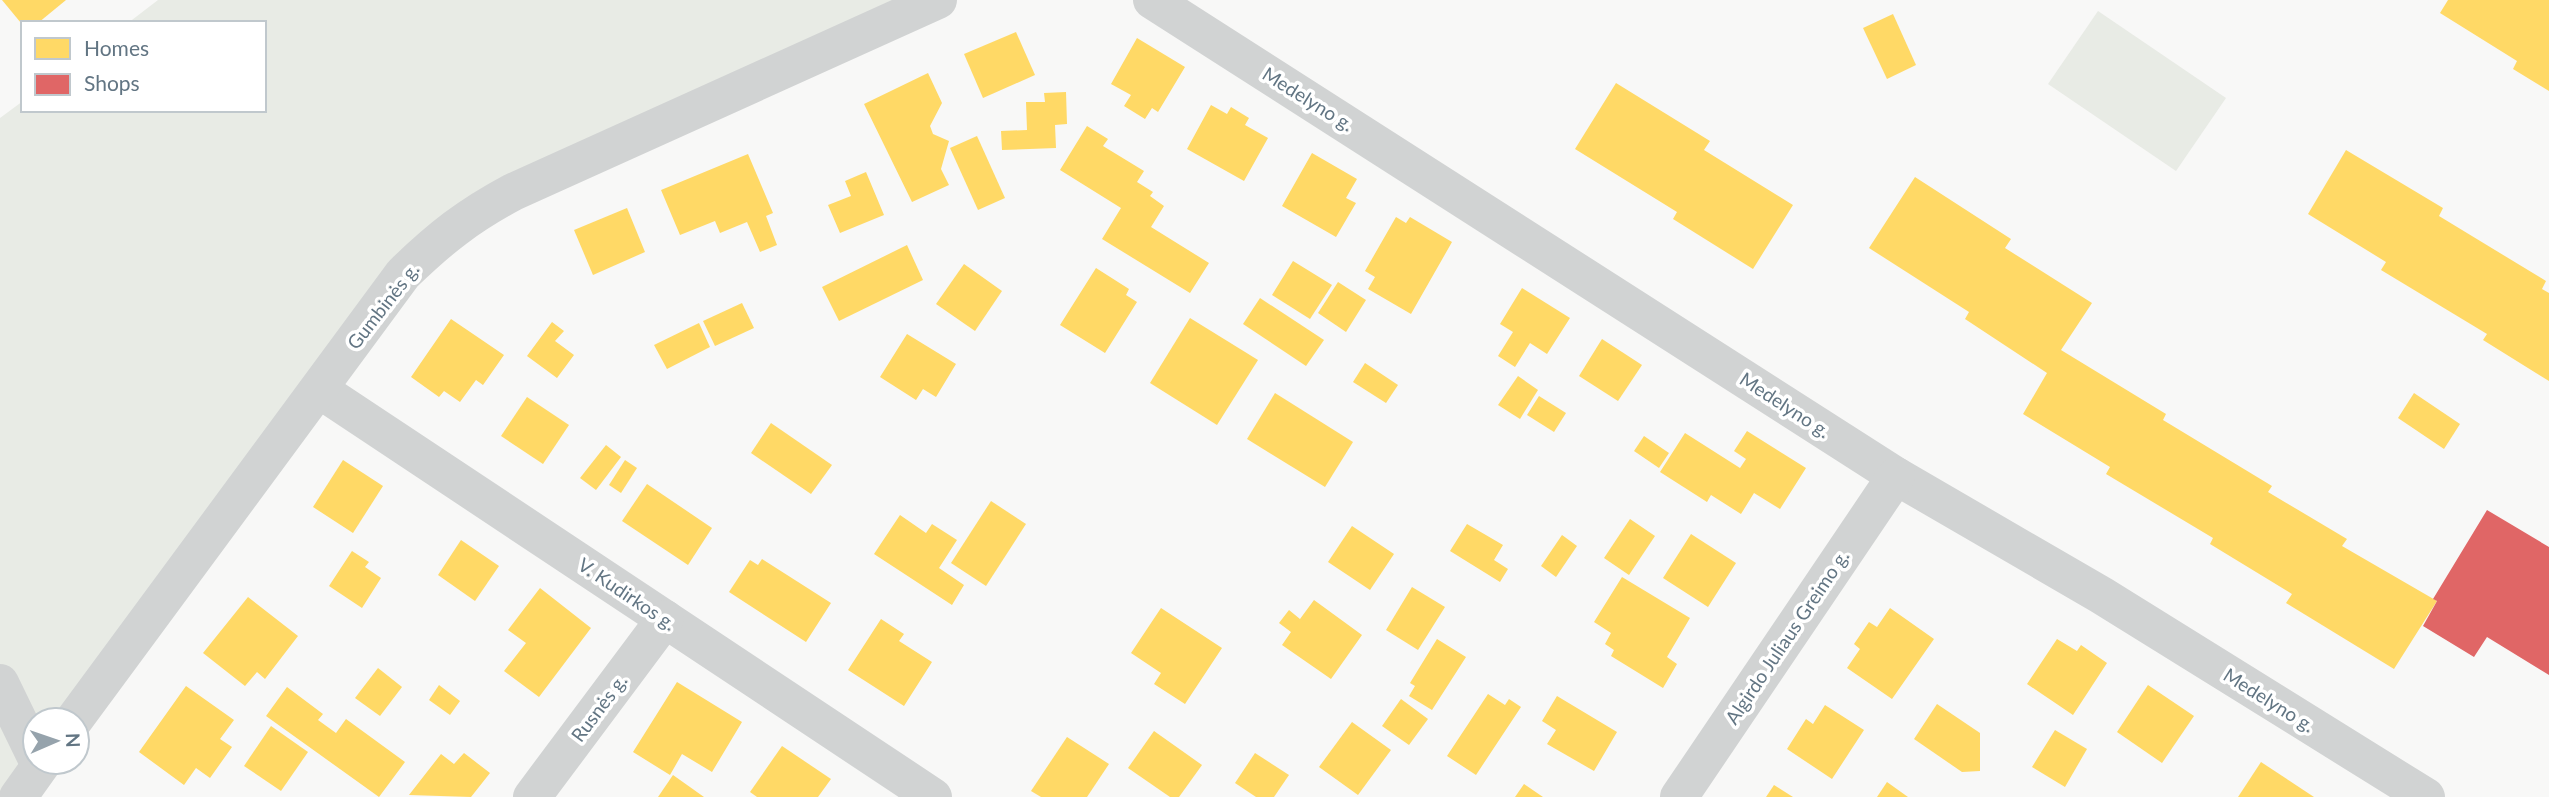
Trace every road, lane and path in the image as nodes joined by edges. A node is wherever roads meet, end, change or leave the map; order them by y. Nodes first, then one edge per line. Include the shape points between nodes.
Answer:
1 (938, 0) edge
2 (1152, 0) edge
3 (320, 390) junction
4 (1896, 476) junction
5 (665, 619) junction
6 (0, 683) edge
7 (84, 706) edge
8 (21, 725) edge
9 (30, 776) edge
10 (18, 797) edge
11 (533, 797) edge
12 (933, 797) edge
13 (1679, 797) edge
14 (2427, 797) edge

1 - 3 street, Gumbinės g. via 554,172 473,214 403,274
2 - 4 street, Medelyno g.
3 - 5 street, V. Kudirkos g.
3 - 7 street, Gumbinės g.
4 - 13 street, Algirdo Juliaus Greimo g.
4 - 14 street, Medelyno g. via 2101,595
5 - 11 street, Rusnės g.
5 - 12 street, V. Kudirkos g.
6 - 8 street
9 - 10 street

